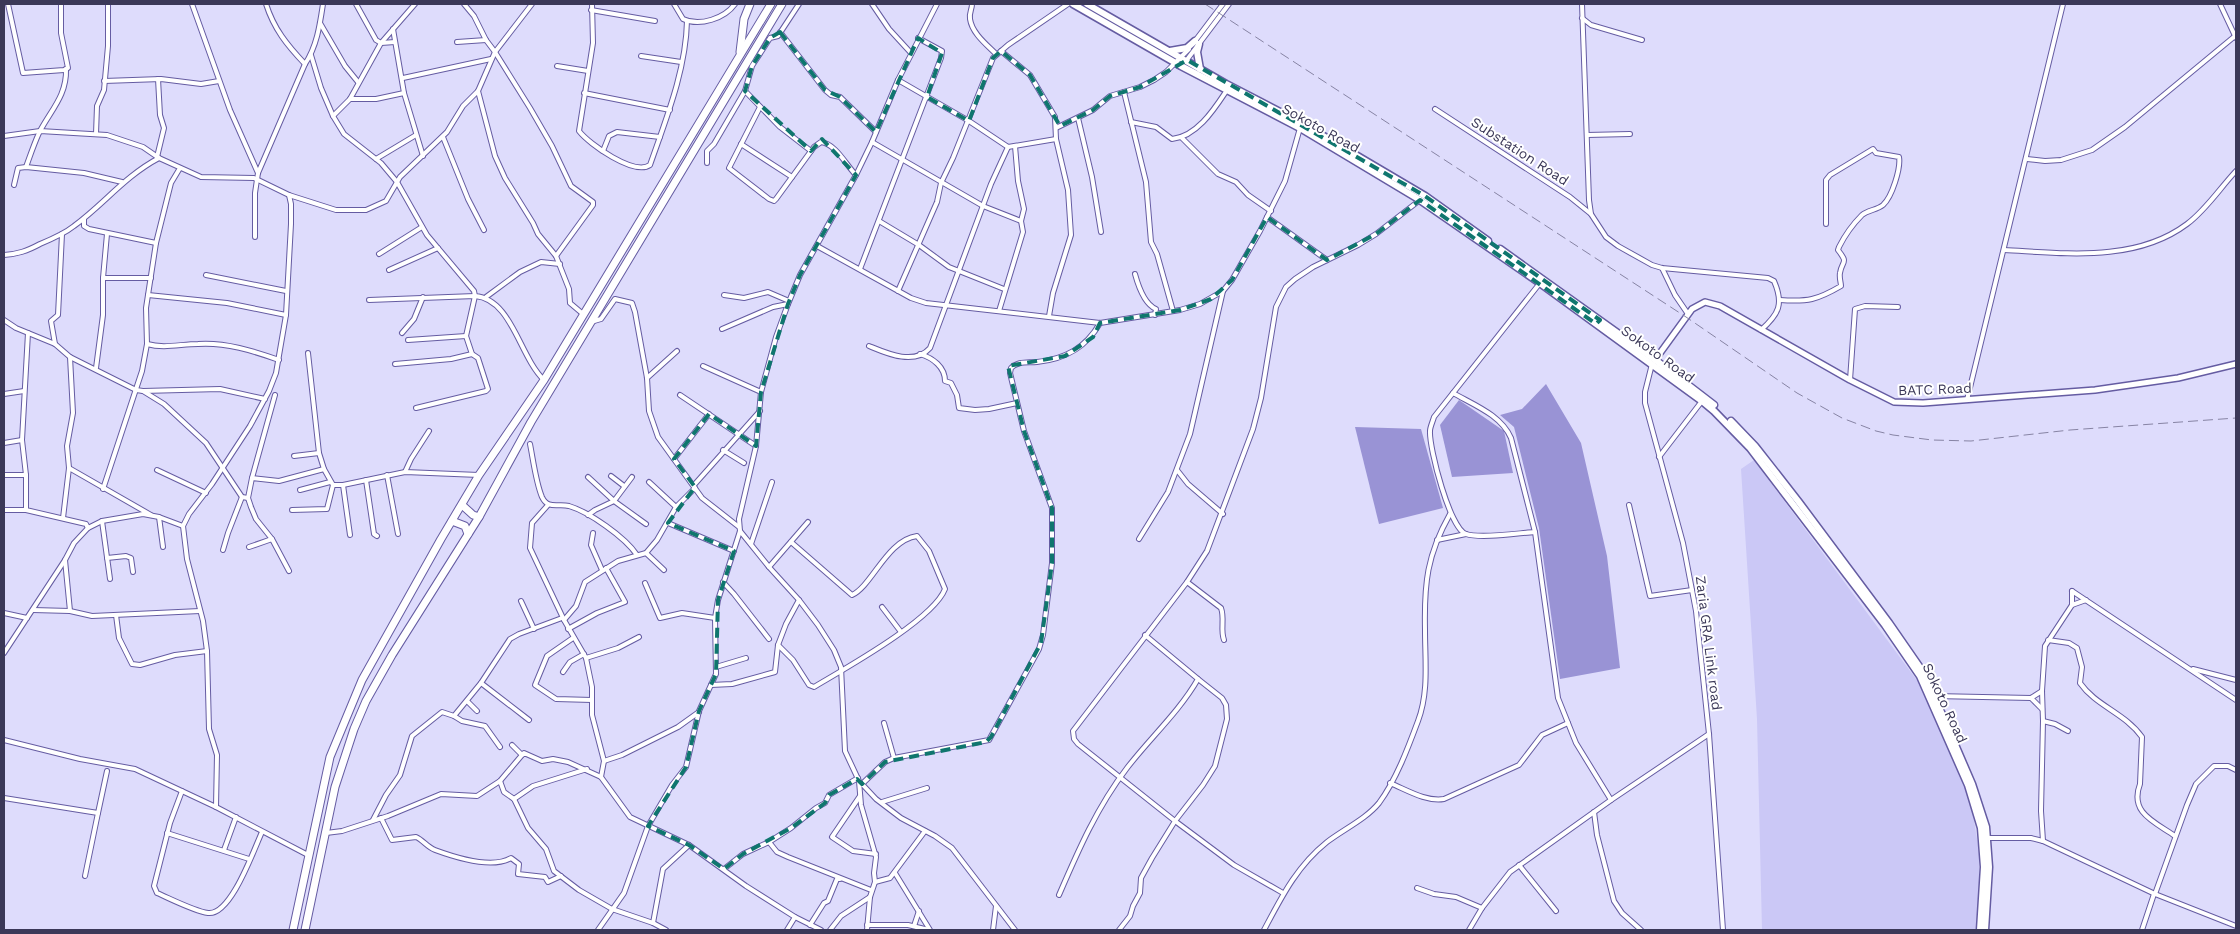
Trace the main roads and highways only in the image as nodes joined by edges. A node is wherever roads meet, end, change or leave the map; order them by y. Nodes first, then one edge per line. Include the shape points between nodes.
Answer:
1 (750, 4) edge
2 (771, 4) edge
3 (782, 4) edge
4 (1074, 4) edge
5 (1087, 4) edge
6 (1170, 51) junction
7 (738, 58) junction
8 (1200, 68) junction
9 (1598, 322) junction
10 (1654, 362) junction
11 (462, 505) junction
12 (479, 517) junction
13 (452, 521) junction
14 (468, 534) junction
15 (293, 930) edge
16 (305, 930) edge
17 (1980, 930) edge
18 (1985, 930) edge

1 - 7 highway via 744,19
2 - 7 highway
3 - 12 highway via 531,422
4 - 9 main road, Sokoto Road via 1179,65 1300,128 1420,200
5 - 6 main road, Sokoto Road
6 - 8 main road, Sokoto Road
6 - 8 main road via 1187,48 1197,42
7 - 11 highway via 544,380
8 - 9 main road, Sokoto Road via 1425,196
9 - 10 main road, Sokoto Road
10 - 17 main road, Sokoto Road via 1714,410 1750,448 1920,676 1968,785 1981,828 1984,867
10 - 18 main road, Sokoto Road via 1718,408 1754,446 1919,664 1983,815 1989,867
11 - 12 highway
11 - 13 highway
12 - 14 highway
13 - 14 highway via 465,526
13 - 15 highway via 362,680 339,731 330,757
14 - 16 highway via 366,701 345,754

